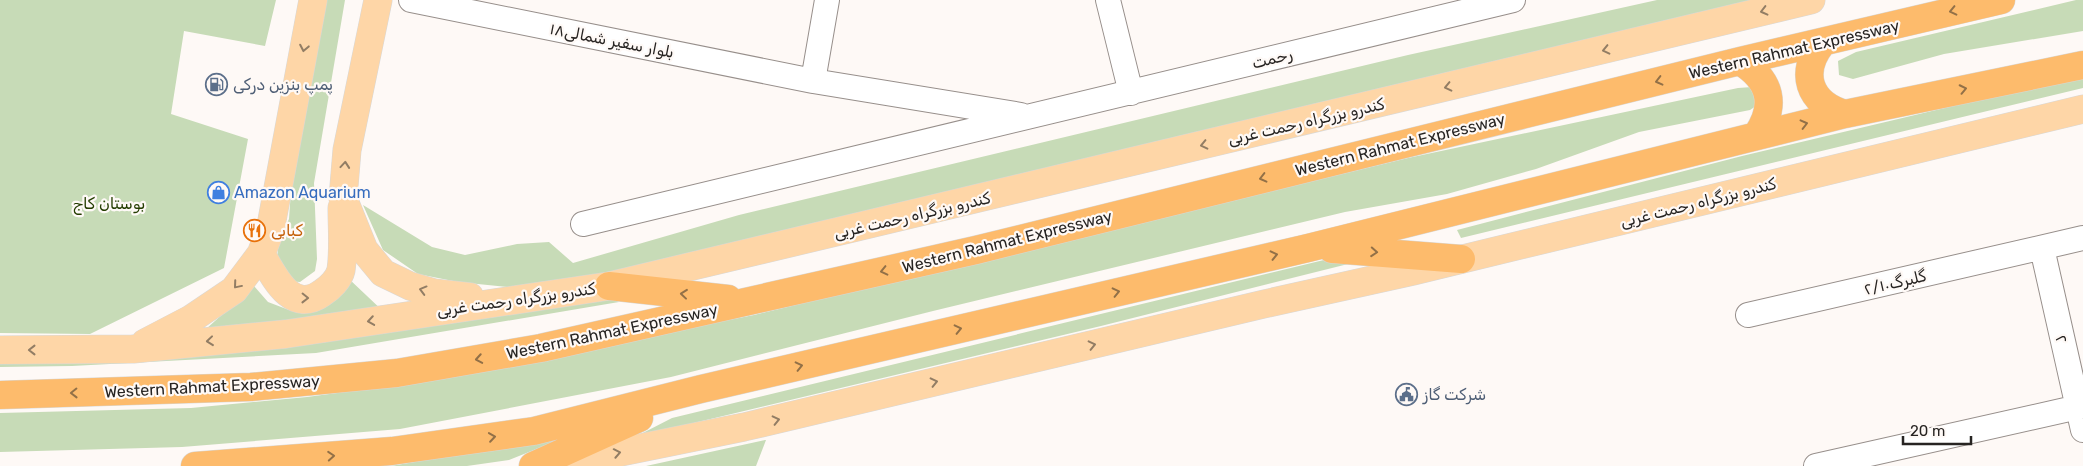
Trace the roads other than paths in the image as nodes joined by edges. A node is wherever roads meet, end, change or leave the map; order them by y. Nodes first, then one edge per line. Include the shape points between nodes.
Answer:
1 (313, 0) edge
2 (378, 0) edge
3 (411, 0) edge
4 (827, 0) edge
5 (1108, 0) edge
6 (1513, 0) edge
7 (1811, 0) edge
8 (2000, 0) edge
9 (1822, 42) junction
10 (1740, 61) junction
11 (2083, 65) edge
12 (813, 81) junction
13 (1130, 93) junction
14 (2083, 109) edge
15 (1845, 114) junction
16 (1030, 117) junction
17 (1757, 135) junction
18 (342, 198) junction
19 (583, 224) dead end
20 (2083, 238) edge
21 (1308, 248) junction
22 (2042, 248) junction
23 (261, 254) junction
24 (1461, 259) junction
25 (609, 286) junction
26 (506, 301) junction
27 (749, 301) junction
28 (1748, 315) dead end
29 (133, 349) junction
30 (0, 350) edge
31 (701, 389) junction
32 (0, 394) edge
33 (2080, 406) edge
34 (2083, 430) edge
35 (195, 466) edge
36 (533, 466) edge
37 (552, 466) edge
38 (1816, 466) edge

1 -> 23 main road via 270,231
18 -> 2 main road via 347,150
3 - 12 street, بلوار سفیر شمالی۱۸
4 - 12 street
5 - 13 street
6 - 13 street, رحمت
7 -> 25 main road, کندرو بزرگراه رحمت غربی
8 -> 9 highway, Western Rahmat Expressway
9 - 10 highway, Western Rahmat Expressway
9 - 15 highway via 1810,66 1813,92 1821,103
10 - 17 highway via 1763,80 1768,94 1765,123
10 -> 27 highway, Western Rahmat Expressway via 976,250
15 -> 11 highway
12 - 16 street, بلوار سفیر شمالی۱۸
13 - 16 street, رحمت
14 - 24 main road, کندرو بزرگراه رحمت غربی
17 -> 15 highway
16 - 19 street, رحمت
17 - 21 highway
23 -> 18 main road via 286,293 301,300 316,297 330,287 341,271
26 -> 18 main road via 434,293 383,273 364,250
20 - 22 street, گلبرگ۲/۱۰
21 -> 24 highway
31 -> 21 highway
22 - 28 street, گلبرگ۲/۱۰
22 - 33 street, ۲
23 -> 29 main road via 234,290 191,319
37 -> 24 main road, کندرو بزرگراه رحمت غربی via 744,427
25 - 26 main road, کندرو بزرگراه رحمت غربی
27 -> 25 highway
26 -> 29 main road, کندرو بزرگراه رحمت غربی via 286,334
27 -> 32 highway, Western Rahmat Expressway via 541,348 397,373 251,387
29 -> 30 main road, کندرو بزرگراه رحمت غربی
35 -> 31 highway via 392,451 534,431
31 - 36 highway
33 - 34 street, ۲
33 - 38 street

